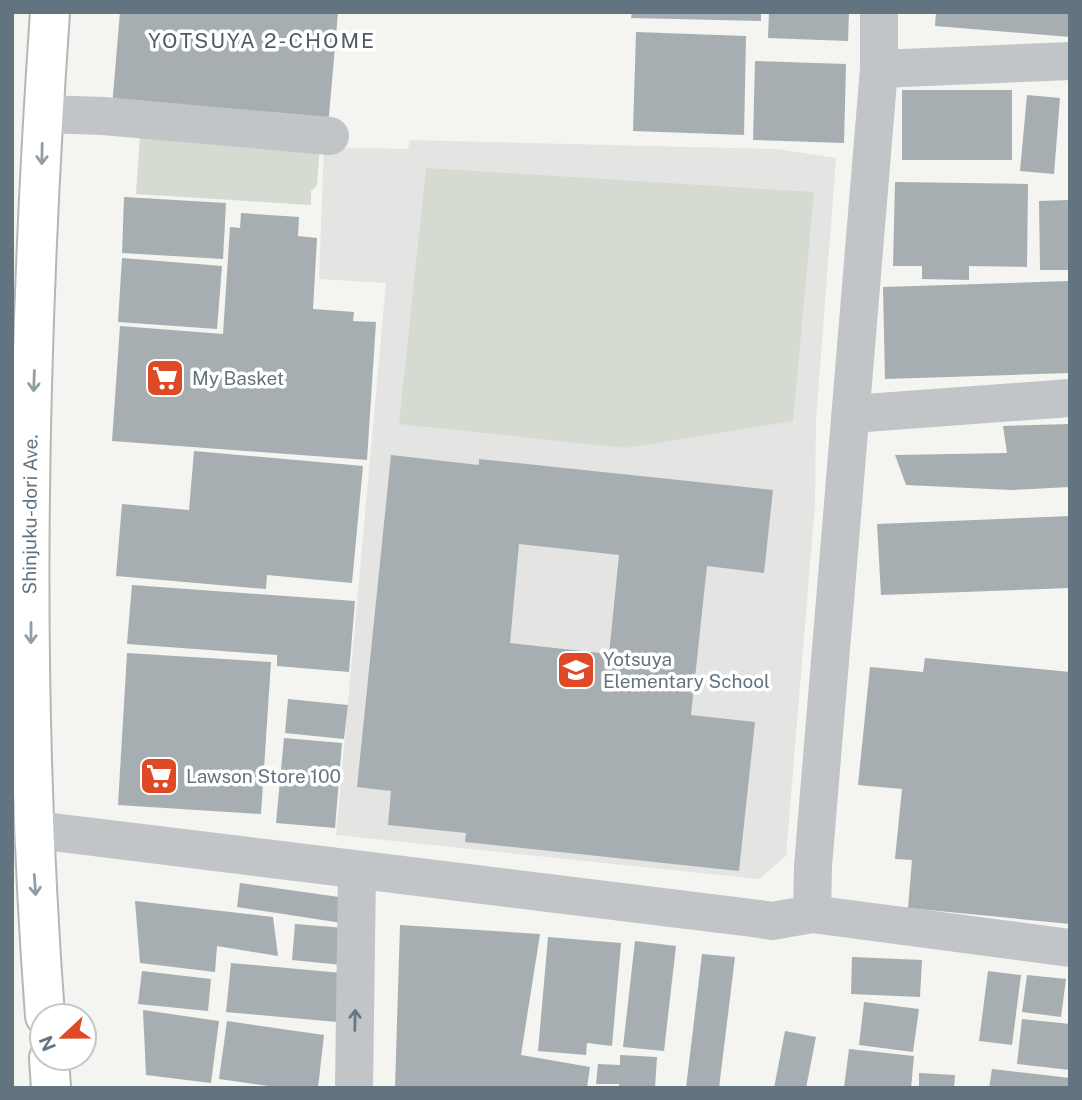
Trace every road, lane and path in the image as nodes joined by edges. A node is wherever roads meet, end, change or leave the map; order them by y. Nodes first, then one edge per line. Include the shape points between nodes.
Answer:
1 (50, 12) edge
2 (879, 12) edge
3 (1070, 61) edge
4 (879, 69) junction
5 (43, 114) junction
6 (330, 136) dead end
7 (1070, 398) edge
8 (852, 414) junction
9 (22, 828) edge
10 (357, 872) junction
11 (812, 914) junction
12 (1070, 948) edge
13 (43, 1002) edge
14 (354, 1088) edge

1 - 5 highway, Shinjuku-dori Ave.
2 - 4 street
3 - 4 street
4 - 8 street
5 - 6 street
5 -> 9 highway, Shinjuku-dori Ave.
7 - 8 street
8 - 11 street
9 - 10 street
9 -> 13 highway, Shinjuku-dori Ave.
10 - 11 street via 772,921
14 -> 10 street
11 - 12 street

